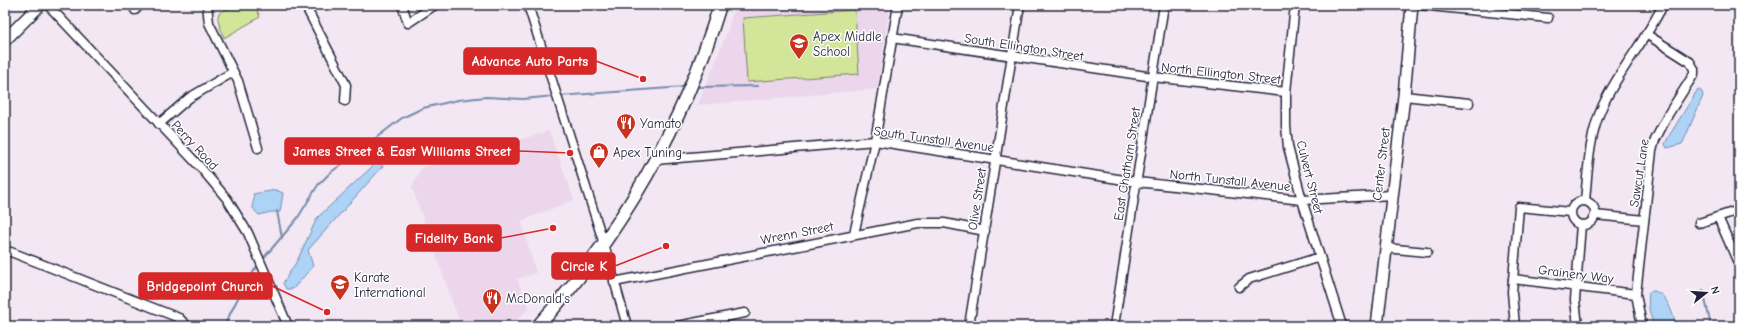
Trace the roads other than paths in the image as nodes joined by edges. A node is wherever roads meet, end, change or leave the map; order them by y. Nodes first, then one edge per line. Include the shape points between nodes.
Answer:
1 (40, 5) edge
2 (48, 5) edge
3 (207, 5) edge
4 (305, 5) edge
5 (402, 5) edge
6 (436, 5) edge
7 (528, 5) edge
8 (720, 5) edge
9 (898, 5) edge
10 (1020, 5) edge
11 (1164, 5) edge
12 (1295, 5) edge
13 (1412, 5) edge
14 (1419, 5) edge
15 (1663, 5) edge
16 (1548, 18) dead end
17 (1646, 34) junction
18 (892, 38) junction
19 (5, 40) edge
20 (1012, 57) junction
21 (233, 72) junction
22 (1153, 77) junction
23 (1286, 92) junction
24 (1404, 96) junction
25 (345, 101) dead end
26 (1469, 102) dead end
27 (159, 124) junction
28 (875, 141) junction
29 (258, 148) dead end
30 (655, 160) junction
31 (995, 160) junction
32 (1137, 182) junction
33 (1392, 195) junction
34 (1302, 200) junction
35 (1585, 201) junction
36 (1739, 210) edge
37 (1570, 212) junction
38 (1595, 215) junction
39 (1718, 216) junction
40 (1644, 220) junction
41 (1699, 223) dead end
42 (1581, 225) junction
43 (985, 231) junction
44 (854, 234) junction
45 (604, 244) junction
46 (1385, 248) junction
47 (5, 252) edge
48 (1427, 252) dead end
49 (1320, 257) junction
50 (1739, 265) edge
51 (1513, 279) junction
52 (614, 282) junction
53 (1575, 286) junction
54 (1239, 288) dead end
55 (1636, 294) junction
56 (745, 313) dead end
57 (187, 326) edge
58 (288, 326) edge
59 (538, 326) edge
60 (627, 326) edge
61 (677, 326) edge
62 (969, 326) edge
63 (1114, 326) edge
64 (1342, 326) edge
65 (1377, 326) edge
66 (1515, 326) edge
67 (1578, 326) edge
68 (1642, 326) edge

1 - 19 main road
2 - 27 street, Perry Road
3 - 21 street via 211,28
4 - 25 street via 346,85
5 - 6 street via 408,23
7 - 45 street
8 - 30 main road via 692,84
9 - 18 street
10 - 20 street, Olive Street
11 - 22 street, East Chatham Street
12 - 23 street, Culvert Street
13 - 24 main road, Center Street
14 - 16 street
15 - 17 street
17 - 35 street via 1608,95 1597,121 1590,149
17 - 40 street, Sawcut Lane via 1690,62 1694,74 1655,140
18 - 20 street, South Ellington Street
18 - 28 street
20 - 22 street, South Ellington Street
20 - 31 street, Olive Street
21 - 27 street via 189,98
21 - 29 street via 242,91
22 - 23 street, North Ellington Street
22 - 32 street, East Chatham Street
23 - 34 street, Culvert Street via 1288,147
24 - 26 street
24 - 33 main road, Center Street
27 - 58 street, Perry Road via 227,199 240,219
28 - 30 street, South Tunstall Avenue
28 - 31 street, South Tunstall Avenue
28 - 44 street
30 - 45 main road via 633,201
31 - 32 street, South Tunstall Avenue
31 - 43 street, Olive Street
32 - 34 street, North Tunstall Avenue
32 - 63 street, East Chatham Street
33 - 34 street, North Tunstall Avenue
33 - 46 main road, Center Street
34 - 49 street, Culvert Street
35 - 37 street via 1575,203
35 - 38 street via 1594,208
36 - 39 street
37 - 42 street via 1575,222
37 - 51 street via 1519,207
38 - 40 street
38 - 42 street via 1588,224
39 - 41 street
39 - 50 street
40 - 55 street, Sawcut Lane
42 - 53 street
43 - 44 street, Wrenn Street via 931,222
43 - 62 street, Olive Street
44 - 52 street, Wrenn Street
45 - 52 street
45 - 59 main road
46 - 48 street
46 - 65 main road, Center Street
47 - 57 street via 59,269 179,318
49 - 54 street via 1249,279
49 - 64 street, Culvert Street
51 - 53 street, Grainery Way
51 - 66 street
52 - 60 street
53 - 55 street, Grainery Way
53 - 67 street via 1574,300
55 - 68 street, Sawcut Lane
56 - 61 street

